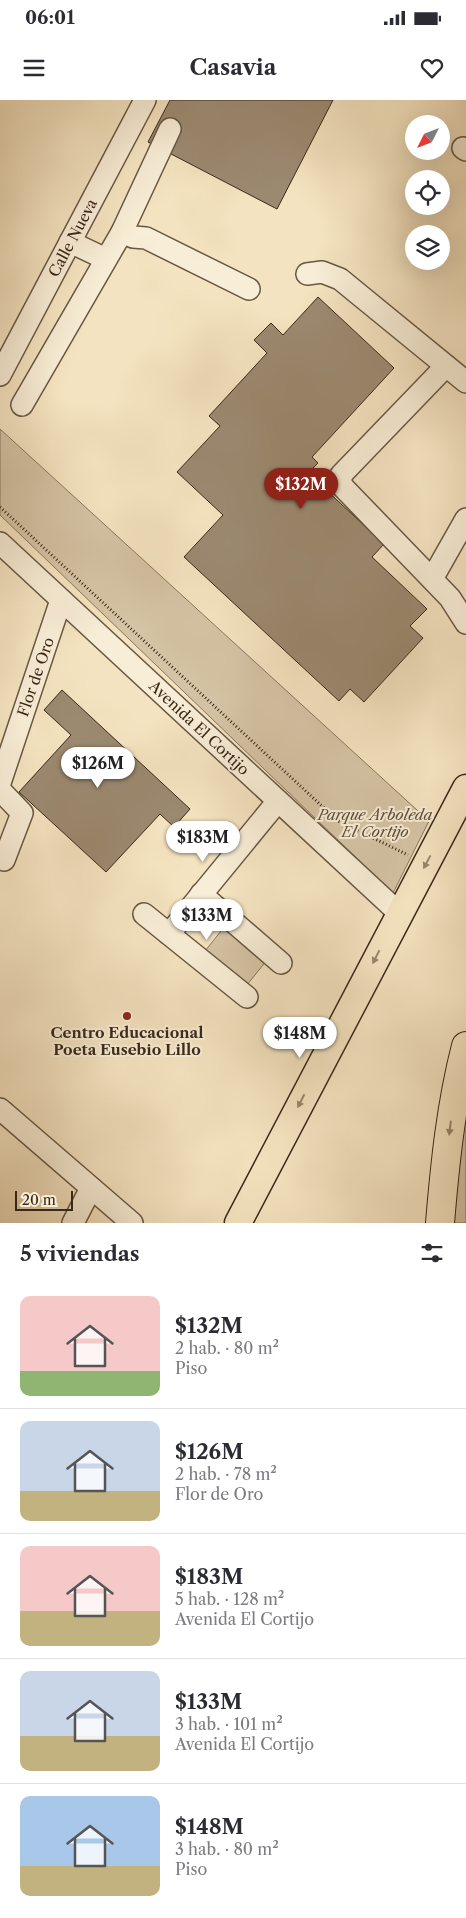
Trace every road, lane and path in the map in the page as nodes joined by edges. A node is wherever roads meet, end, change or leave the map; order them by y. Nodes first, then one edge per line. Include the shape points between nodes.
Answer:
1 (145, 100) edge
2 (170, 129) dead end
3 (122, 232) junction
4 (70, 242) junction
5 (106, 259) junction
6 (308, 274) dead end
7 (249, 289) dead end
8 (446, 366) junction
9 (0, 375) edge
10 (466, 382) edge
11 (22, 405) dead end
12 (0, 507) edge
13 (466, 519) edge
14 (0, 543) edge
15 (432, 579) junction
16 (62, 600) junction
17 (466, 623) edge
18 (0, 783) edge
19 (466, 788) edge
20 (0, 790) edge
21 (278, 801) junction
22 (4, 860) dead end
23 (425, 866) junction
24 (201, 894) junction
25 (399, 913) junction
26 (144, 914) dead end
27 (169, 934) junction
28 (282, 963) dead end
29 (247, 997) dead end
30 (466, 1046) edge
31 (0, 1109) edge
32 (91, 1188) junction
33 (73, 1223) edge
34 (132, 1223) edge
35 (238, 1223) edge
36 (440, 1223) edge

1 - 4 street, Calle Nueva
2 - 3 street
3 - 5 street
3 - 7 street via 146,238
4 - 5 street
4 - 9 street, Calle Nueva
5 - 11 street
6 - 8 street via 322,272 340,279
8 - 10 street
8 - 15 street via 341,475 341,485
12 - 23 path via 338,821
13 - 15 street
14 - 16 street, Avenida El Cortijo
15 - 17 street via 450,598
16 - 18 street, Flor de Oro
16 - 21 street, Avenida El Cortijo
19 -> 23 main road
20 - 22 street via 22,813
21 - 24 street
21 - 25 street, Avenida El Cortijo
23 - 25 main road
24 - 27 street
24 - 28 street
25 -> 35 main road
26 - 27 street
27 - 29 street
30 -> 36 highway via 451,1118
31 - 32 street
32 - 33 street
32 - 34 street

